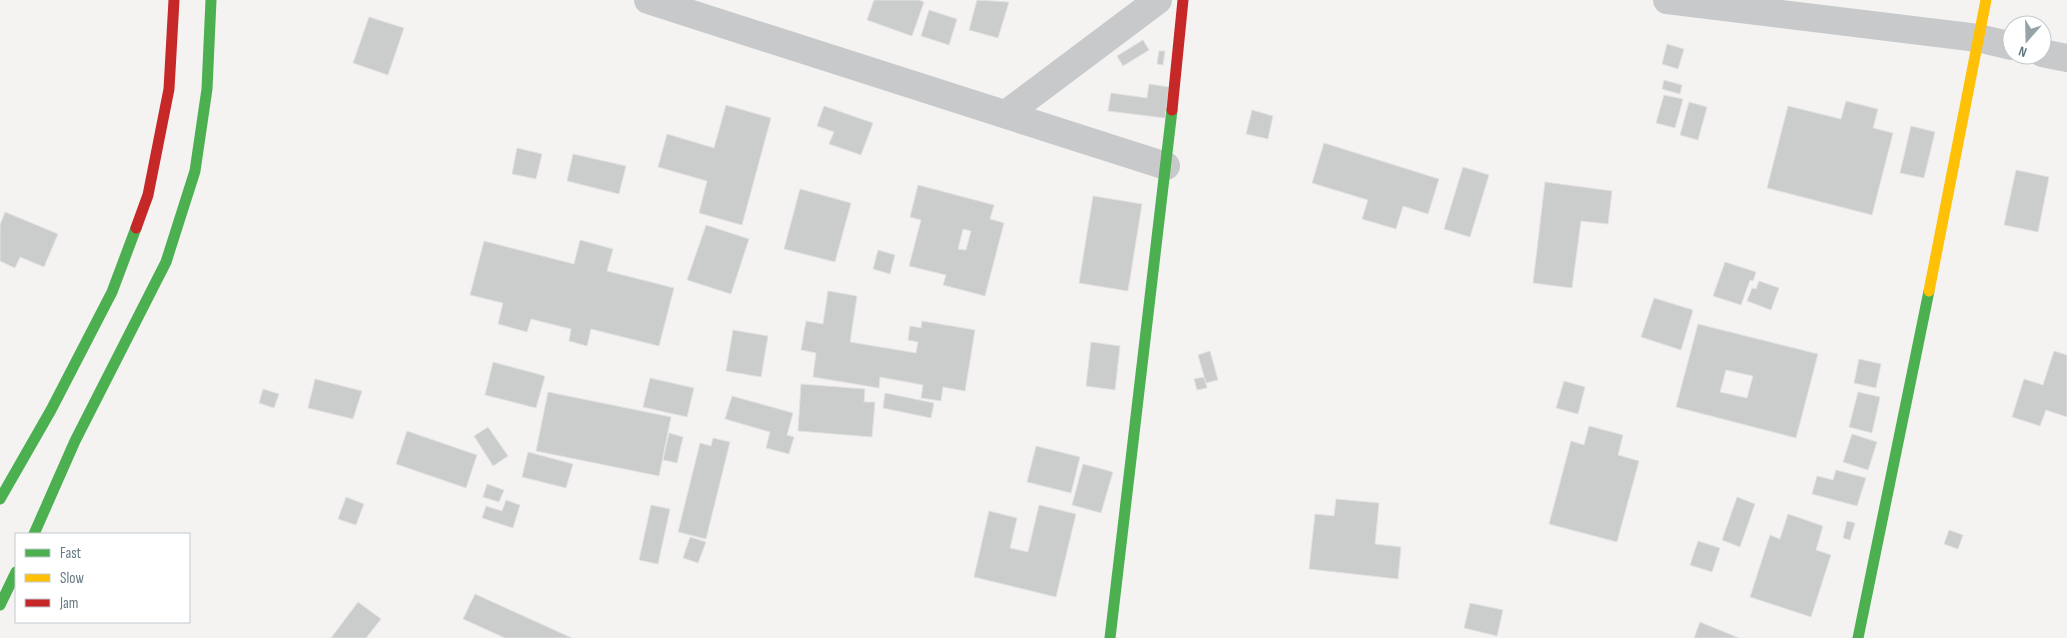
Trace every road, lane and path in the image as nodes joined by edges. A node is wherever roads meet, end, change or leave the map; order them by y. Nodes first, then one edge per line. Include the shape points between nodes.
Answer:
1 (174, 0) edge
2 (211, 0) edge
3 (648, 0) edge
4 (1158, 0) edge
5 (1183, 0) edge
6 (1667, 0) edge
7 (1986, 0) edge
8 (1978, 38) junction
9 (2002, 44) edge
10 (2052, 55) edge
11 (2067, 58) edge
12 (1006, 114) junction
13 (1166, 166) junction
14 (0, 498) edge
15 (34, 533) edge
16 (15, 574) edge
17 (0, 606) edge
18 (1110, 638) edge
19 (1858, 638) edge

1 - 14 street via 169,89 148,195 112,292 51,410
2 - 15 street via 207,89 195,171 166,262 75,441
3 - 12 street
4 - 12 street
5 - 13 street
6 - 8 street
7 - 8 street
8 - 9 street
8 - 19 street
10 - 11 street
12 - 13 street
13 - 18 street
16 - 17 street

